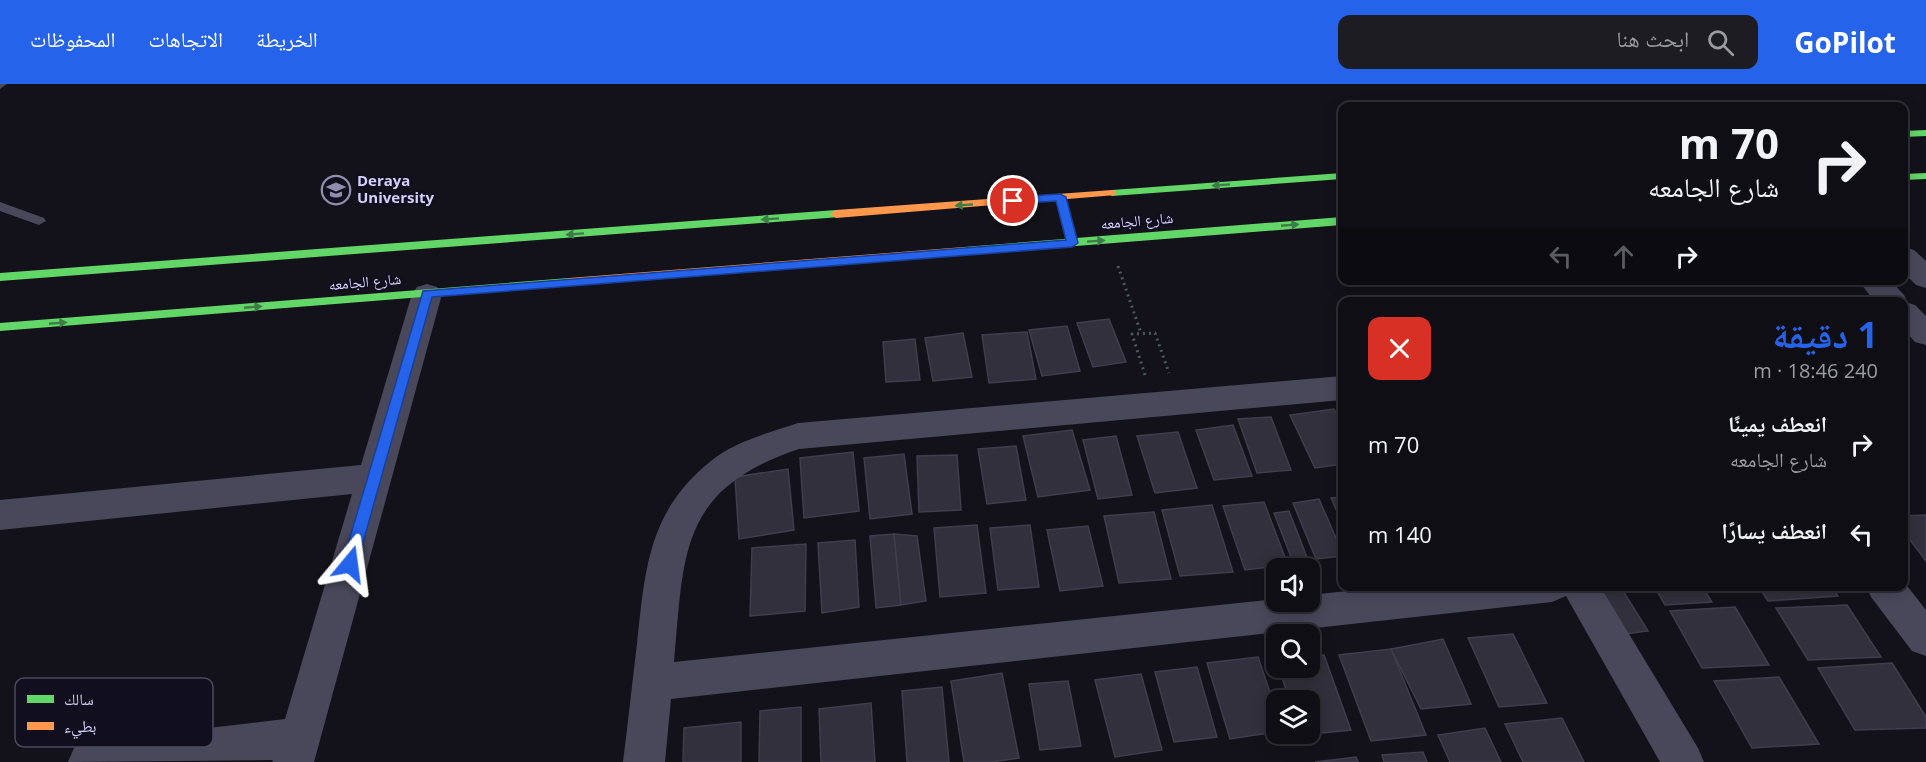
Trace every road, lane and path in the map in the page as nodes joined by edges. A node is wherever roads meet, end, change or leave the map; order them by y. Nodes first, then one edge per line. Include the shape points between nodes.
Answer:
1 (1926, 133) edge
2 (1908, 134) edge
3 (1338, 176) edge
4 (1926, 176) edge
5 (1908, 177) edge
6 (0, 207) edge
7 (39, 221) dead end
8 (1338, 221) edge
9 (1109, 240) junction
10 (1908, 261) edge
11 (0, 277) edge
12 (1926, 278) edge
13 (1877, 285) edge
14 (427, 294) junction
15 (1888, 297) edge
16 (1908, 316) edge
17 (0, 327) edge
18 (1141, 333) junction
19 (1926, 334) edge
20 (1338, 388) edge
21 (1167, 403) junction
22 (374, 478) junction
23 (0, 515) edge
24 (1506, 591) edge
25 (1583, 591) edge
26 (1888, 591) edge
27 (1926, 639) edge
28 (652, 683) junction
29 (297, 749) edge
30 (89, 762) edge
31 (644, 762) edge
32 (1683, 762) edge

1 - 2 street
3 -> 11 street, شارع الجامعه via 1062,203
4 - 5 street
6 - 7 lane
9 -> 8 street, شارع الجامعه
14 -> 9 street, شارع الجامعه via 1071,237
9 - 18 path
10 - 12 street
13 - 15 street
17 -> 14 street, شارع الجامعه
14 - 22 street
16 - 19 street
18 - 21 path via 1155,333
18 - 21 path via 1131,336
20 - 21 street
21 - 28 street via 798,436 759,449 724,469 695,497 675,530 664,567
22 - 23 street
22 - 29 street
24 - 28 street
25 - 32 street
26 - 27 street
28 - 31 street
29 - 30 street

